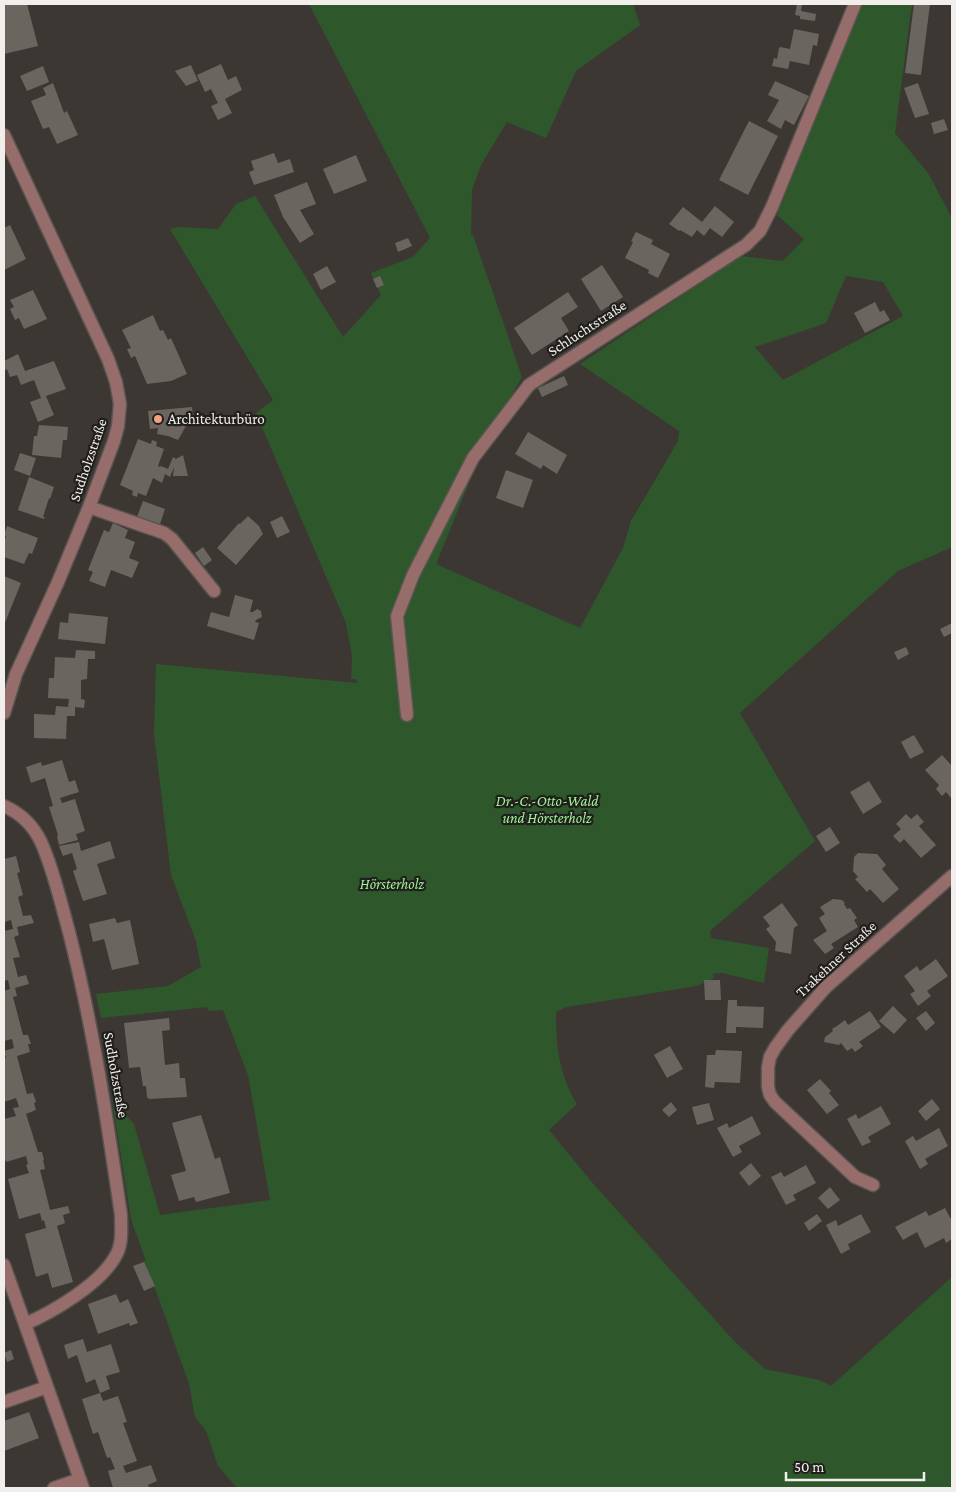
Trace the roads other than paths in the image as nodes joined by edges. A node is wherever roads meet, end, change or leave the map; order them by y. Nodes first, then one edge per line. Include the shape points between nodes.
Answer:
1 (855, 4) edge
2 (4, 135) edge
3 (89, 507) junction
4 (214, 591) dead end
5 (4, 712) edge
6 (407, 714) dead end
7 (4, 806) edge
8 (952, 876) edge
9 (873, 1185) dead end
10 (4, 1265) edge
11 (25, 1324) junction
12 (47, 1387) junction
13 (4, 1402) edge
14 (81, 1484) edge
15 (54, 1488) edge

1 - 6 street, Schluchtstraße via 760,231 746,245 529,385 473,458 413,574 397,616
2 - 3 street, Sudholzstraße via 116,382 120,404 118,426
3 - 4 street via 164,533
3 - 5 street, Sudholzstraße via 16,674
7 - 11 street, Sudholzstraße via 28,821 40,841 62,908 96,1054 121,1215 121,1238 116,1256 101,1276 62,1305
8 - 9 street, Trakehner Straße via 826,987 788,1030 770,1057 767,1077 774,1102 855,1177
10 - 11 street
11 - 12 street
12 - 13 street
12 - 14 street
14 - 15 street

